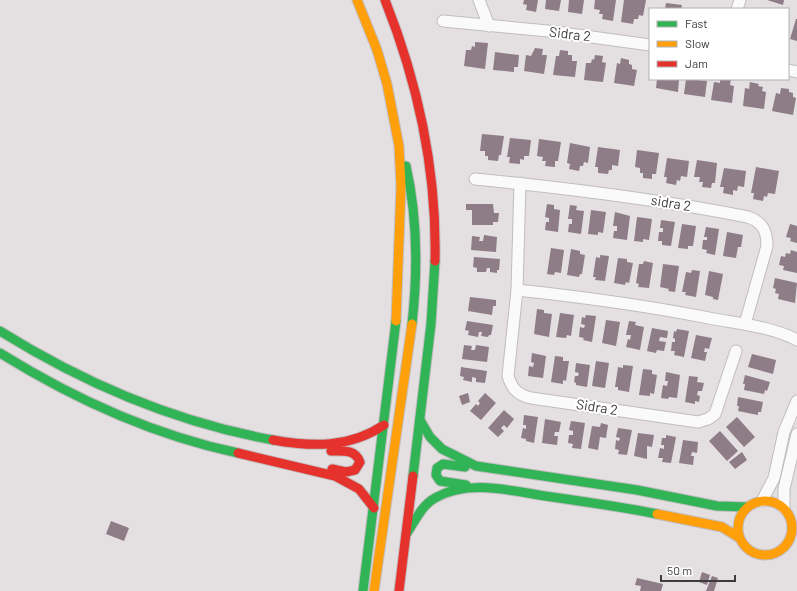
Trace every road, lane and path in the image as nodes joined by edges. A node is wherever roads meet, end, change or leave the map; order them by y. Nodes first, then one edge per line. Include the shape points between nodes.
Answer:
1 (357, 0) edge
2 (385, 0) edge
3 (479, 0) edge
4 (443, 21) dead end
5 (489, 26) junction
6 (649, 45) edge
7 (400, 151) junction
8 (475, 179) dead end
9 (520, 183) junction
10 (517, 290) junction
11 (745, 324) junction
12 (797, 330) edge
13 (0, 331) edge
14 (777, 331) junction
15 (797, 340) edge
16 (736, 351) dead end
17 (0, 354) edge
18 (797, 401) edge
19 (420, 420) junction
20 (384, 425) junction
21 (797, 434) edge
22 (294, 444) junction
23 (793, 461) edge
24 (288, 464) junction
25 (476, 466) junction
26 (482, 489) junction
27 (762, 501) junction
28 (747, 507) junction
29 (374, 508) junction
30 (784, 508) junction
31 (794, 524) edge
32 (405, 535) junction
33 (738, 536) junction
34 (783, 548) junction
35 (796, 549) dead end
36 (363, 591) edge
37 (374, 591) edge
38 (399, 591) edge

1 - 7 street via 387,83
2 - 19 street via 416,95 432,190 434,287
3 - 5 street
4 - 5 street, Sidra 2
5 - 6 street, Sidra 2
7 - 20 street via 399,290
7 - 37 street via 411,182 415,252 411,332
8 - 9 street, sidra 2
9 - 10 street, Sidra 2
9 - 11 street, sidra 2 via 650,199 757,220 764,227 767,236 766,246
10 - 11 street via 609,301
10 - 16 street, Sidra 2 via 508,376 513,388 523,396 698,422 708,420 715,414
11 - 14 street
12 - 14 street
13 - 22 street via 67,371 140,404 216,428
14 - 15 street
17 - 24 street via 51,384 130,421 213,448
18 - 27 street via 784,432 774,478
19 - 25 street via 432,441 441,449
19 - 32 street
20 - 22 street via 365,437 347,442
20 - 29 street
21 - 23 street
22 - 24 street via 309,449 351,451 359,457 358,466 351,472 300,462
23 - 30 street via 784,489
24 - 29 street via 348,482 357,488
25 - 26 street via 443,464 437,468 436,475 440,481
25 - 28 street via 637,490 717,506
26 - 32 street via 455,492 436,498 427,504
26 - 33 street via 636,509 713,525
27 - 28 street
27 - 30 street
28 - 33 street via 738,520
29 - 36 street
30 - 31 street
31 - 34 street via 791,537
32 - 38 street
33 - 34 street via 752,553 763,556 774,554
34 - 35 street

